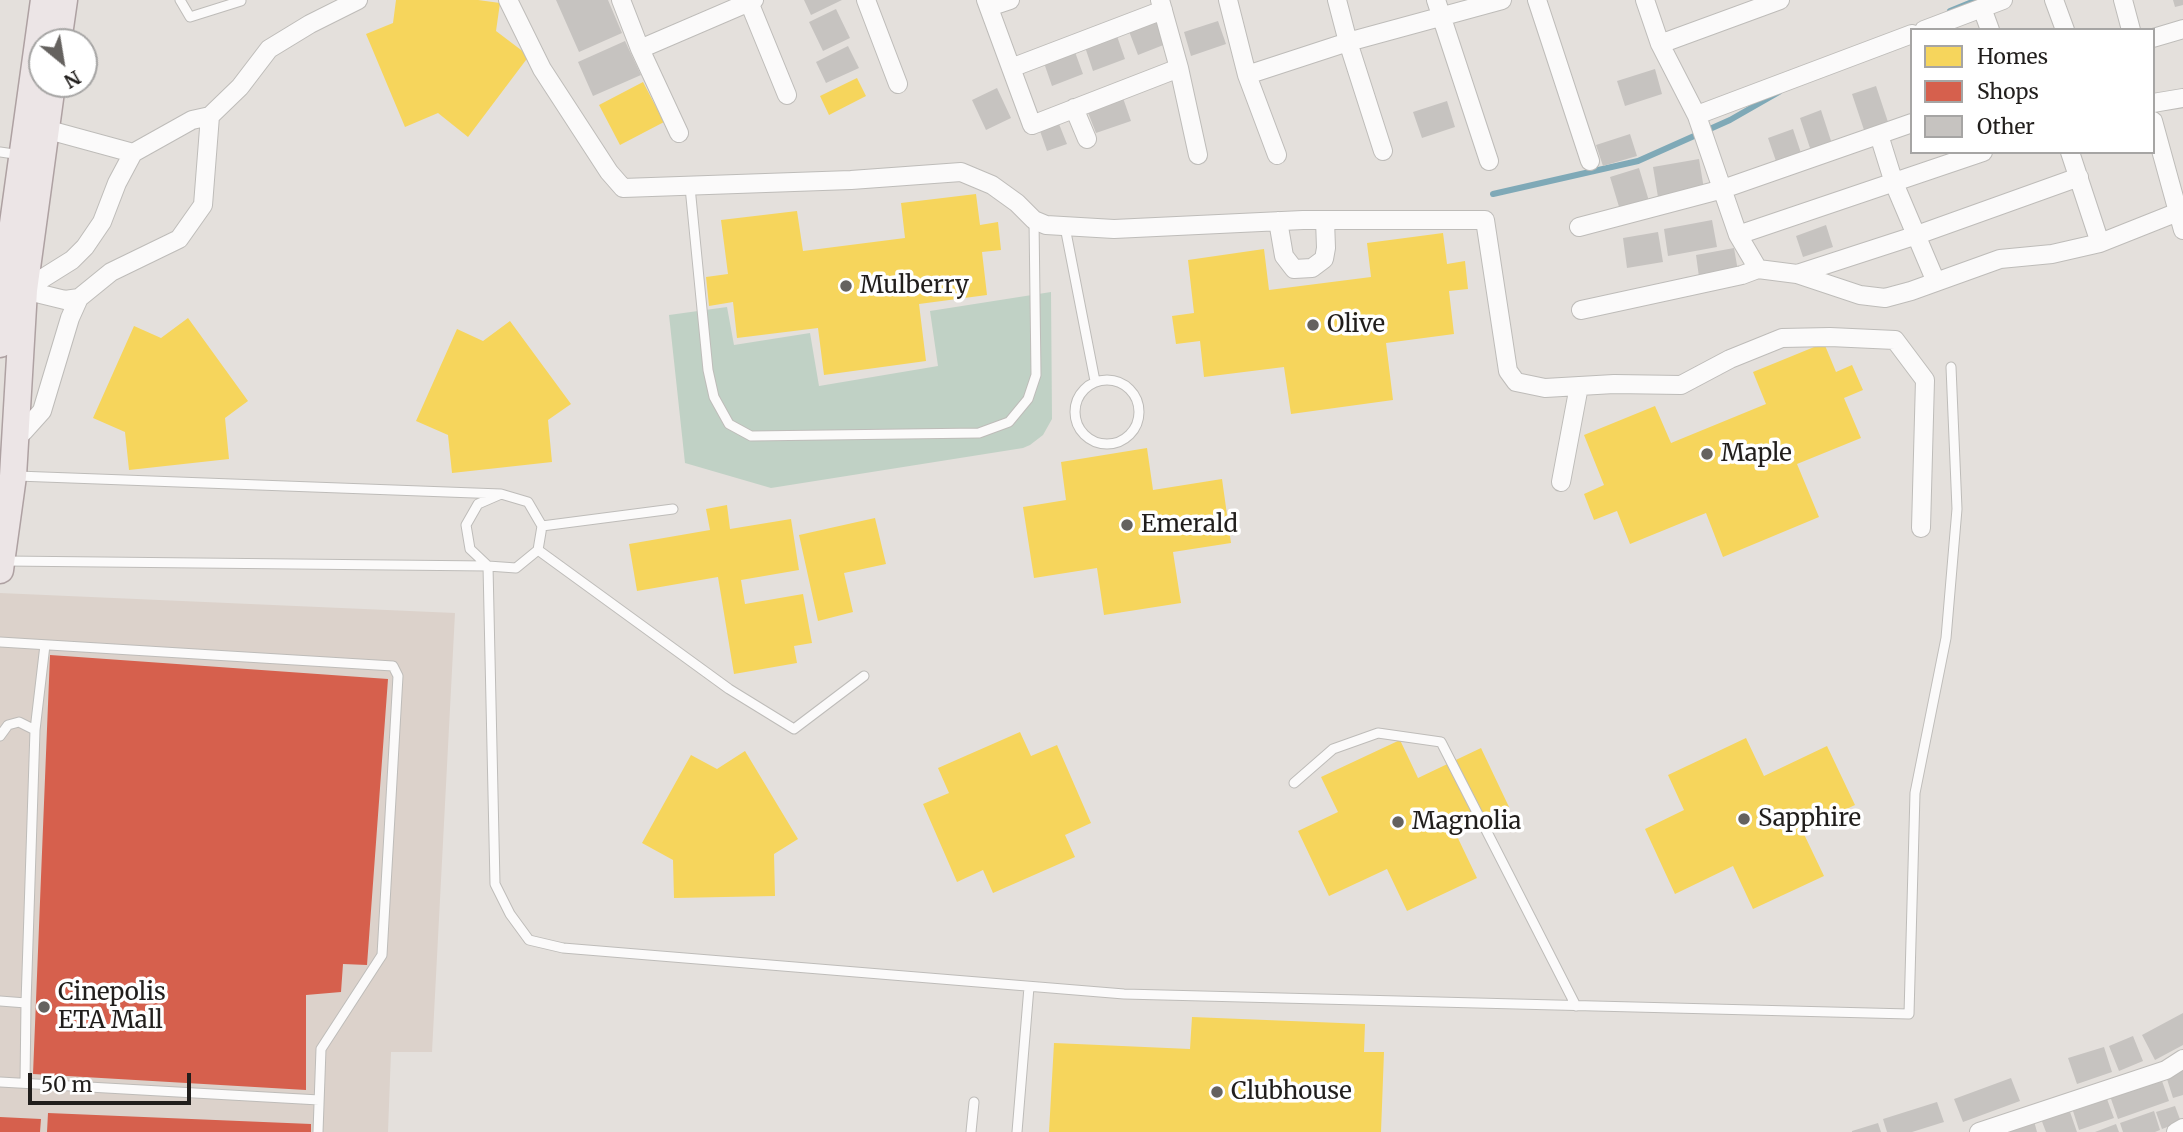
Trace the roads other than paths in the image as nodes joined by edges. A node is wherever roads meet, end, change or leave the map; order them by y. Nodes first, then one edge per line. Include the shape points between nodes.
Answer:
1 (44, 0) edge
2 (64, 0) edge
3 (180, 0) edge
4 (358, 0) edge
5 (508, 0) edge
6 (621, 0) edge
7 (866, 0) edge
8 (1010, 0) edge
9 (1228, 0) edge
10 (1337, 0) edge
11 (1502, 0) edge
12 (1537, 0) edge
13 (1645, 0) edge
14 (1780, 0) edge
15 (2003, 0) edge
16 (2054, 0) edge
17 (2123, 0) edge
18 (241, 1) edge
19 (752, 1) edge
20 (987, 4) edge
21 (1162, 5) edge
22 (1439, 8) edge
23 (1983, 8) junction
24 (60, 28) edge
25 (1930, 28) edge
26 (1989, 28) edge
27 (2064, 28) edge
28 (2130, 28) edge
29 (2183, 30) edge
30 (1910, 35) edge
31 (2155, 37) edge
32 (1348, 42) junction
33 (1660, 44) junction
34 (640, 49) junction
35 (1011, 68) junction
36 (1179, 68) junction
37 (1247, 75) junction
38 (898, 84) dead end
39 (787, 95) dead end
40 (49, 98) edge
41 (2183, 98) edge
42 (2155, 103) edge
43 (1074, 108) junction
44 (210, 116) junction
45 (1698, 118) junction
46 (1910, 124) edge
47 (2155, 128) edge
48 (45, 129) junction
49 (679, 133) dead end
50 (1879, 135) junction
51 (1087, 139) dead end
52 (1383, 151) dead end
53 (133, 153) junction
54 (12, 154) edge
55 (1977, 154) edge
56 (2071, 154) edge
57 (1198, 155) dead end
58 (1277, 155) dead end
59 (1489, 161) dead end
60 (1590, 161) dead end
61 (2079, 177) junction
62 (1894, 183) junction
63 (690, 187) junction
64 (1723, 190) junction
65 (2178, 212) junction
66 (1034, 219) junction
67 (1325, 220) junction
68 (1278, 221) junction
69 (1065, 227) junction
70 (1579, 227) dead end
71 (2183, 230) edge
72 (1738, 235) junction
73 (1917, 235) junction
74 (2100, 243) junction
75 (1758, 269) junction
76 (1797, 274) junction
77 (1936, 282) junction
78 (24, 290) junction
79 (79, 298) junction
80 (1581, 310) dead end
81 (0, 344) edge
82 (1951, 367) dead end
83 (1094, 381) junction
84 (1579, 386) junction
85 (15, 439) junction
86 (6, 475) edge
87 (1561, 482) dead end
88 (501, 494) junction
89 (673, 509) dead end
90 (542, 526) junction
91 (1921, 528) dead end
92 (538, 550) junction
93 (1, 566) edge
94 (488, 566) junction
95 (0, 642) edge
96 (44, 645) junction
97 (864, 676) dead end
98 (35, 730) junction
99 (0, 736) edge
100 (1294, 783) dead end
101 (1029, 987) junction
102 (0, 1001) edge
103 (26, 1003) junction
104 (1576, 1006) junction
105 (2183, 1059) edge
106 (0, 1082) edge
107 (25, 1083) junction
108 (319, 1100) junction
109 (974, 1102) dead end
110 (2183, 1128) edge
111 (318, 1132) edge
112 (971, 1132) edge
113 (1017, 1132) edge
114 (1979, 1132) edge
115 (2176, 1132) edge

1 - 54 main road
2 - 24 main road
3 - 18 lane via 190,17
4 - 44 street via 269,49
5 - 63 street via 542,69 623,188
6 - 34 street
7 - 38 street
8 - 20 street
9 - 37 street
10 - 32 street
11 - 22 street
12 - 60 street
13 - 33 street
14 - 33 street
15 - 23 street
16 - 27 street
17 - 28 street
19 - 34 street
19 - 39 street
20 - 35 street
21 - 35 street
21 - 36 street
22 - 32 street
22 - 59 street
23 - 25 street
23 - 26 street
29 - 31 street
30 - 45 street
32 - 37 street
32 - 52 street
33 - 45 street
34 - 49 street
35 - 43 street via 1032,125
36 - 43 street
36 - 57 street
37 - 58 street
40 - 48 main road
41 - 42 street
43 - 51 street
44 - 53 street via 192,120
44 - 79 street via 203,205 179,239 111,272
45 - 64 street
46 - 50 street
47 - 65 street
48 - 53 street
48 - 78 main road
50 - 62 street
50 - 64 street
53 - 78 street via 102,222 85,247
54 - 81 main road
55 - 62 street
56 - 61 street
61 - 73 street
61 - 74 street
62 - 72 street
62 - 73 street
63 - 66 street via 961,173 992,184
63 - 66 lane via 714,397 729,424 751,436 979,433 1009,422 1028,399 1036,375
64 - 70 street
64 - 72 street
65 - 71 street
65 - 74 street
66 - 69 street
67 - 68 street
67 - 68 street via 1324,260 1312,268 1294,269 1284,257
67 - 84 street via 1485,220 1508,371 1516,383 1545,388
68 - 69 street
69 - 83 lane
72 - 75 street
73 - 76 street
73 - 77 street
74 - 77 street via 2052,254 2000,258
75 - 76 street
75 - 80 street
76 - 77 street via 1860,295 1885,298
78 - 79 street via 65,300
78 - 85 main road
79 - 85 street via 42,411
82 - 104 lane via 1957,509 1946,638 1915,793 1909,1014
83 - 83 lane via 1113,380 1130,388 1139,405 1138,423 1127,438 1109,445 1091,442 1077,429 1073,410 1080,393
84 - 87 street
84 - 91 street via 1681,385 1782,338 1895,340 1925,380
85 - 86 main road
86 - 88 lane
86 - 93 main road
88 - 90 lane via 528,502
88 - 94 lane via 478,504 466,525 470,549
89 - 90 lane
90 - 92 lane
92 - 94 lane via 516,568
92 - 97 lane via 729,689 794,729
93 - 94 lane
94 - 101 lane via 495,884 529,940 563,948
95 - 96 lane
96 - 98 lane
96 - 108 lane via 393,666 398,676 382,955 321,1049
98 - 99 lane via 19,722 8,725
98 - 103 lane
100 - 104 lane via 1334,749 1378,733 1441,742
101 - 104 lane via 1124,994
101 - 113 lane
102 - 103 lane
103 - 107 lane
105 - 114 street via 2166,1070
106 - 107 lane
107 - 108 lane
108 - 111 lane
109 - 112 lane
110 - 115 street

